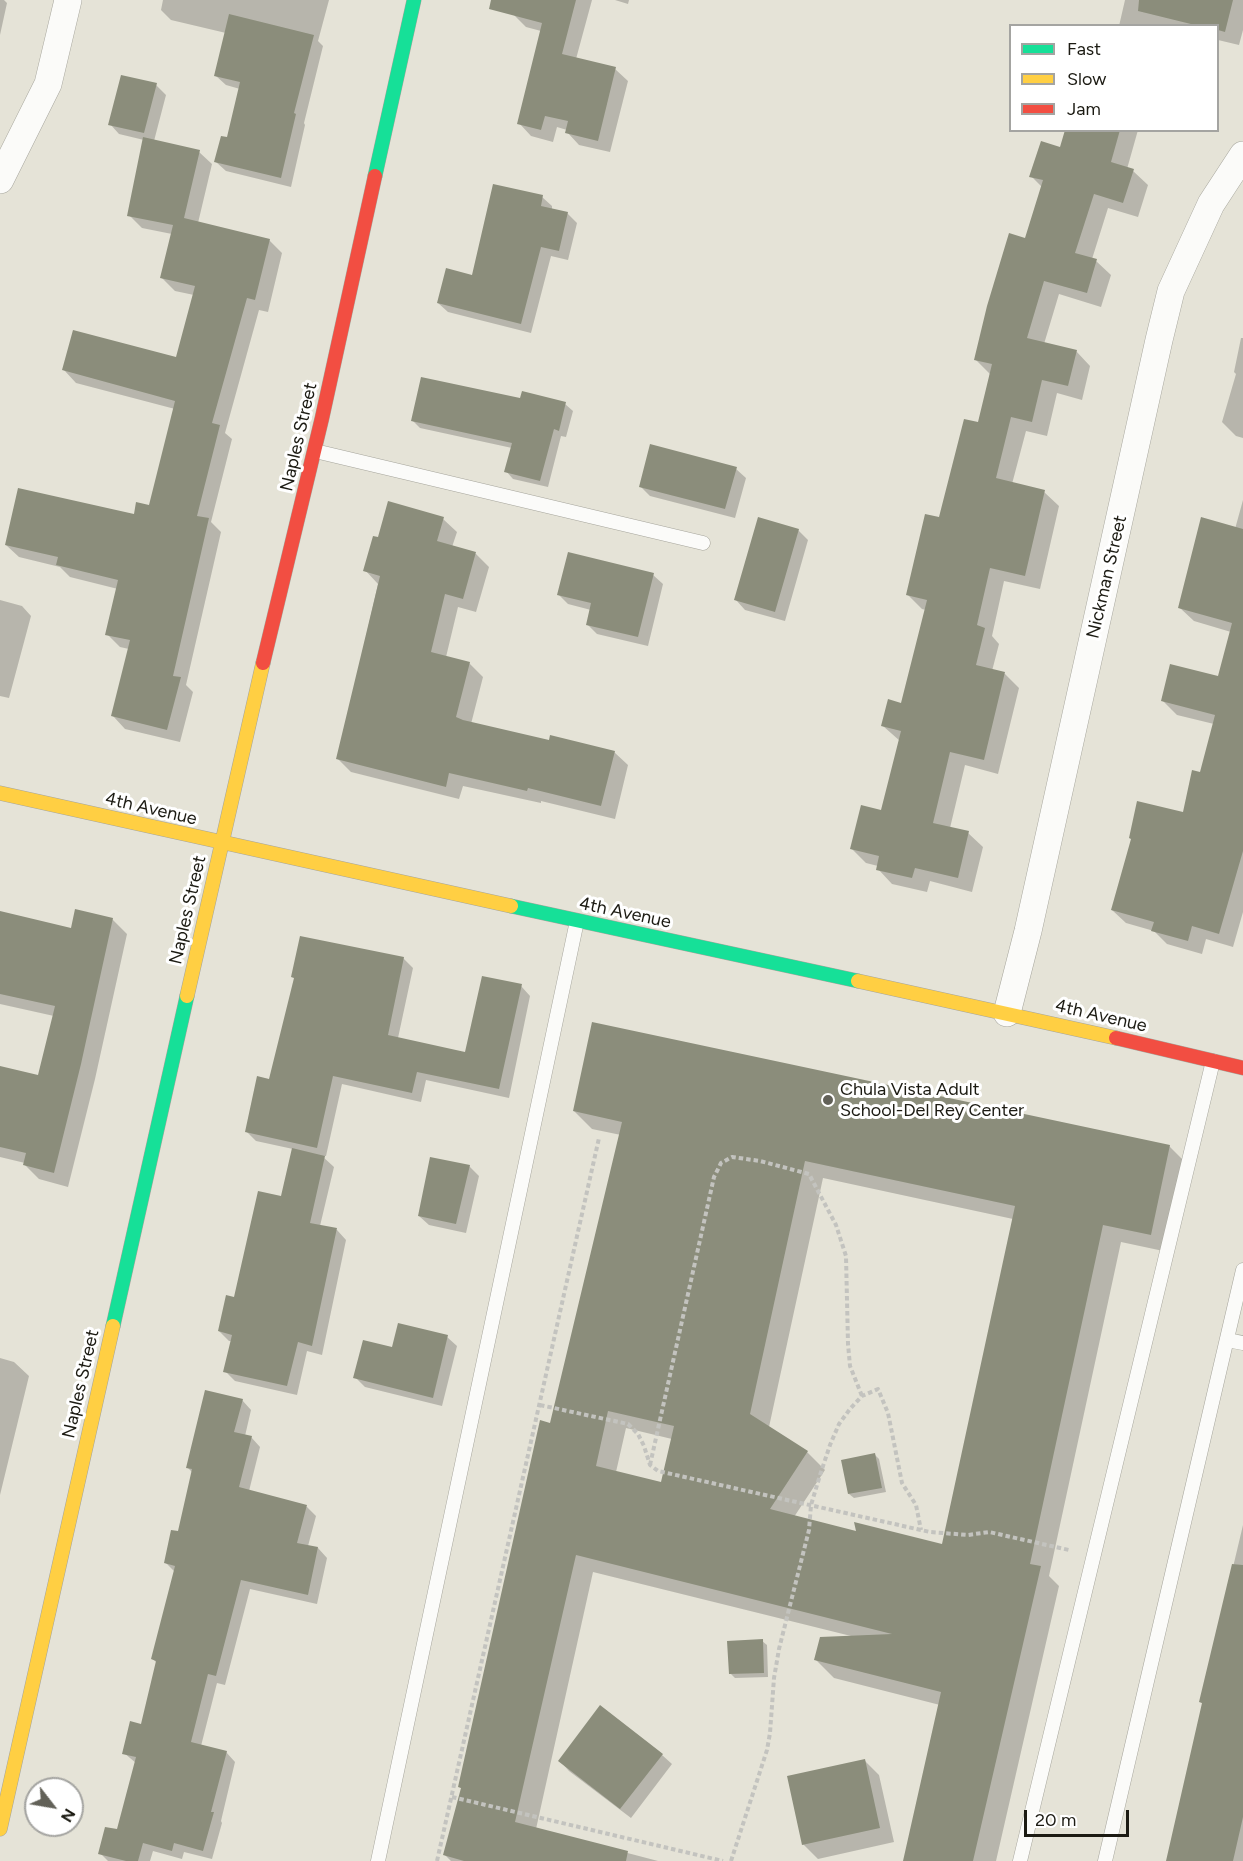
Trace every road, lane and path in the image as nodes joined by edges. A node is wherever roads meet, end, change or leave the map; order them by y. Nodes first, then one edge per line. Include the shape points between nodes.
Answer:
1 (68, 0) edge
2 (414, 0) edge
3 (1243, 155) edge
4 (0, 180) edge
5 (315, 451) junction
6 (703, 543) dead end
7 (0, 793) edge
8 (221, 843) junction
9 (577, 921) junction
10 (1007, 1013) junction
11 (1214, 1061) junction
12 (1243, 1068) edge
13 (599, 1138) dead end
14 (1243, 1270) edge
15 (1227, 1340) junction
16 (1243, 1343) edge
17 (862, 1396) junction
18 (540, 1405) junction
19 (650, 1466) junction
20 (811, 1505) junction
21 (921, 1530) junction
22 (1090, 1573) junction
23 (452, 1797) junction
24 (0, 1829) edge
25 (378, 1861) edge
26 (437, 1861) edge
27 (723, 1861) edge
28 (731, 1861) edge
29 (1020, 1861) edge
30 (1105, 1861) edge

1 - 4 street via 48,84
2 - 5 street, Naples Street
3 - 10 street, Nickman Street via 1210,204 1171,291
5 - 6 lane
5 - 8 street, Naples Street
7 - 8 street, 4th Avenue
8 - 9 street, 4th Avenue
8 - 24 street, Naples Street
9 - 10 street, 4th Avenue
9 - 25 lane
10 - 11 street, 4th Avenue
11 - 12 street, 4th Avenue
11 - 22 lane
13 - 18 path
14 - 15 lane
15 - 16 lane
15 - 30 lane
17 - 19 path via 850,1366 846,1256 836,1225 809,1174 732,1157 721,1163 714,1177
17 - 20 path via 834,1435
17 - 21 path via 878,1389 885,1403 902,1483 916,1505
18 - 19 path via 628,1424 638,1434
18 - 23 path
19 - 20 path via 658,1472
20 - 21 path
20 - 28 path via 809,1530 779,1649 767,1750
21 - 22 path via 968,1535 989,1532 1069,1550 1065,1567
22 - 29 lane
23 - 26 path
23 - 27 path

